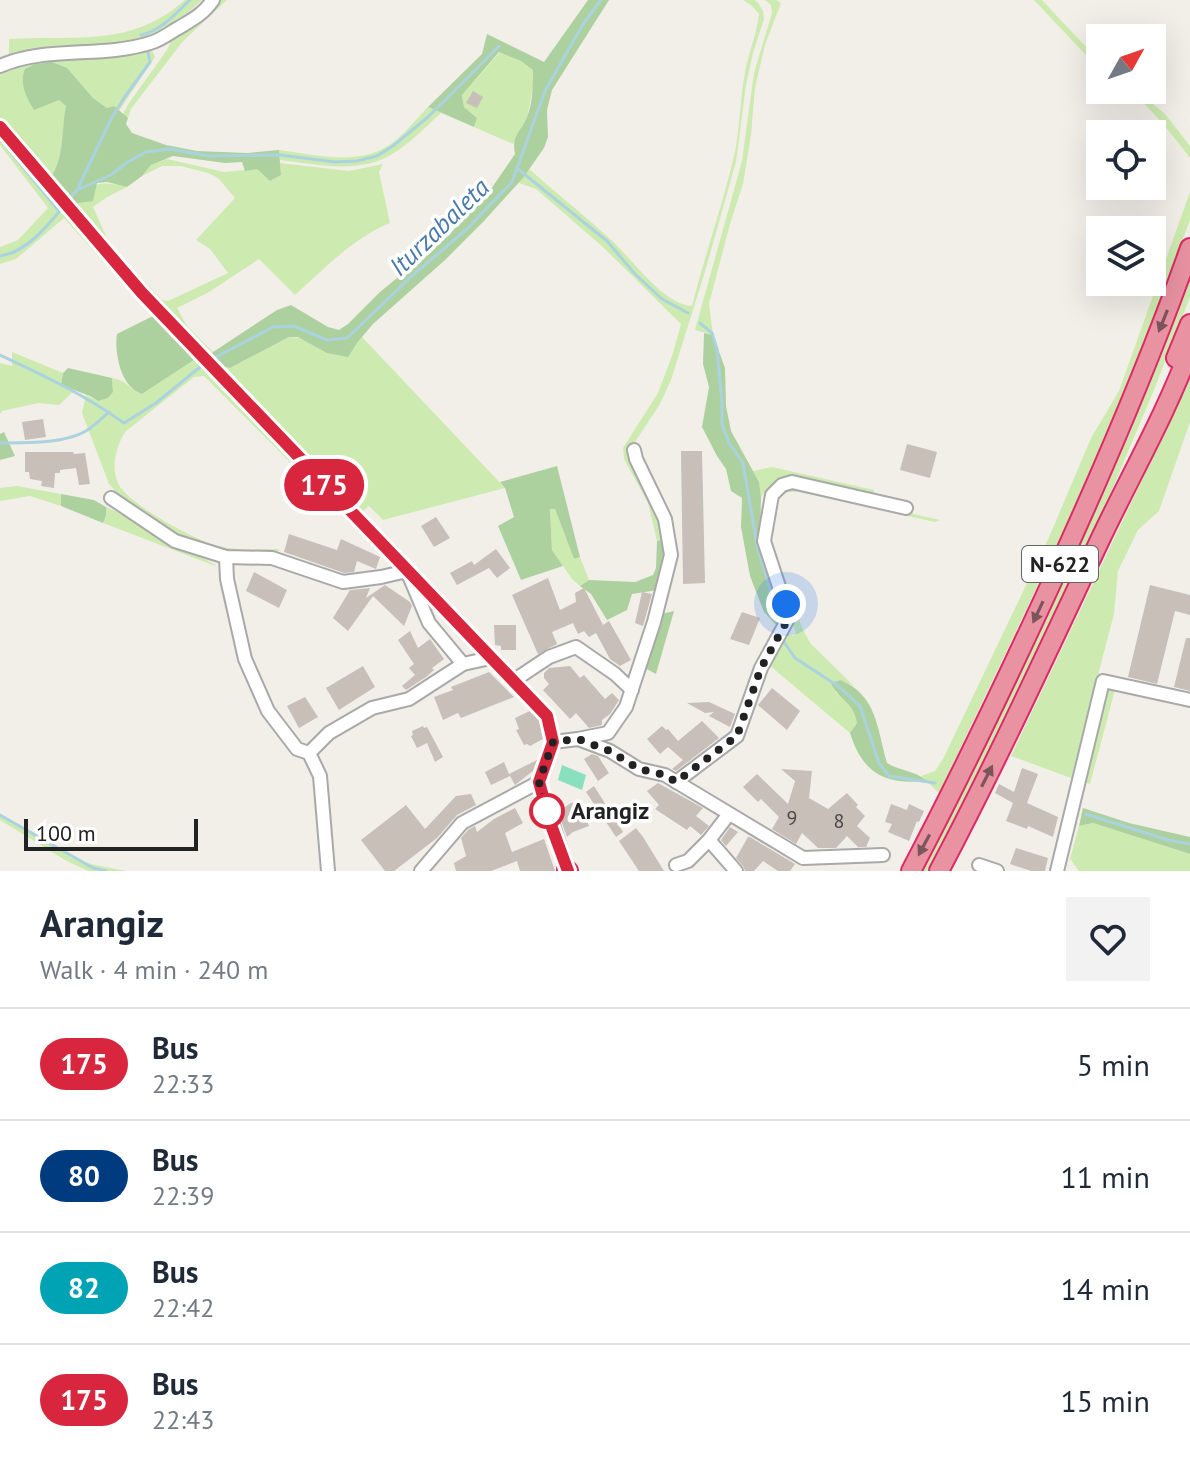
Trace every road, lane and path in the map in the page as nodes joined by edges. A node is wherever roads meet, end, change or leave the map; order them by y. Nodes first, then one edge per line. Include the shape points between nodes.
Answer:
1 (213, 0) edge
2 (0, 66) edge
3 (0, 127) edge
4 (1190, 248) edge
5 (1190, 324) edge
6 (1190, 349) edge
7 (634, 450) dead end
8 (111, 498) dead end
9 (906, 508) dead end
10 (1101, 538) junction
11 (226, 557) junction
12 (407, 571) junction
13 (490, 658) junction
14 (463, 664) junction
15 (513, 681) junction
16 (632, 690) junction
17 (1190, 700) edge
18 (578, 739) junction
19 (553, 742) junction
20 (309, 753) junction
21 (539, 782) junction
22 (676, 782) junction
23 (729, 814) junction
24 (709, 840) junction
25 (883, 855) dead end
26 (676, 865) dead end
27 (979, 865) dead end
28 (328, 871) edge
29 (421, 871) edge
30 (568, 871) edge
31 (736, 871) edge
32 (911, 871) edge
33 (939, 871) edge
34 (997, 871) edge
35 (1057, 871) edge

1 - 2 street via 203,14 154,42 103,52 16,58
3 - 12 street via 173,327
4 -> 32 highway, N-622 via 1098,481
5 - 10 highway, N-622
6 - 10 highway
7 - 16 street via 665,519 671,555
8 - 11 street via 175,541
9 - 22 street via 792,482 772,495 764,541 789,617 761,668 737,736
33 -> 10 highway, N-622
11 - 12 street via 272,558 343,582
11 - 20 street via 245,659 268,711 297,749
12 - 13 street
12 - 14 street via 429,623
13 - 14 street
13 - 15 street
14 - 20 street via 409,699 372,708 351,720
15 - 16 street via 549,657 576,647
15 - 19 street via 547,716
16 - 18 street via 608,733
17 - 35 street via 1103,681
18 - 19 street
18 - 22 street
19 - 21 street
20 - 28 street via 320,776
21 - 29 street via 462,823
21 - 30 street
22 - 23 street
23 - 24 street
23 - 25 street via 803,858
24 - 26 street via 688,861
24 - 31 street
27 - 34 street

